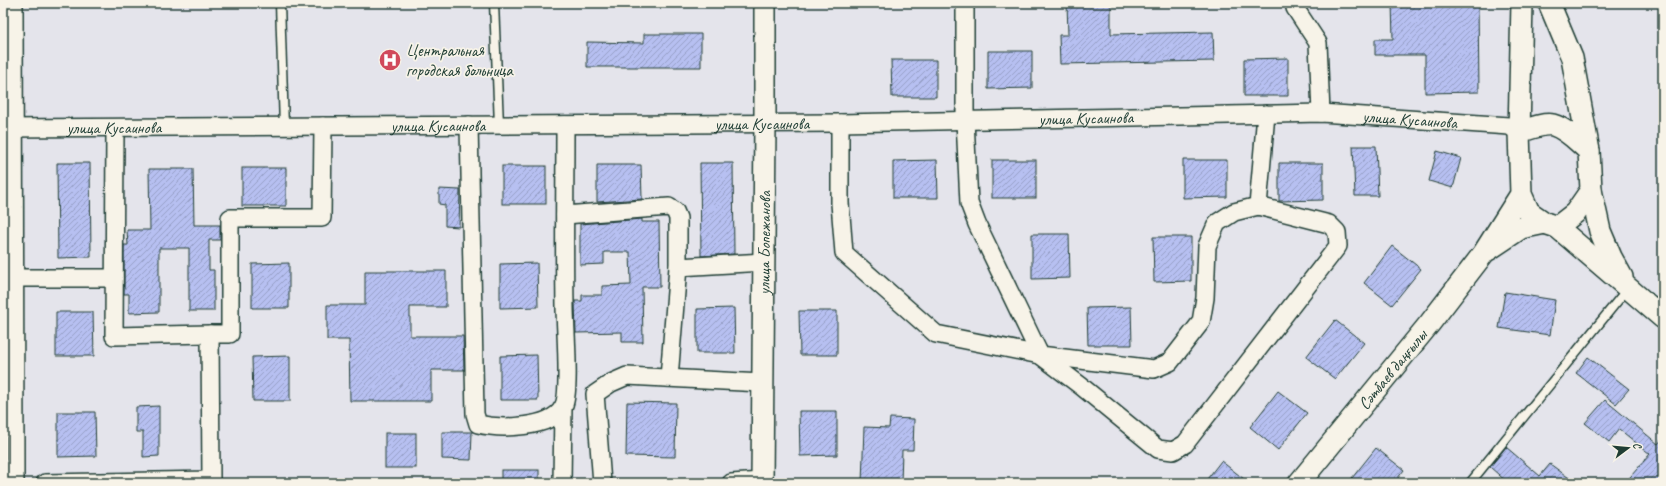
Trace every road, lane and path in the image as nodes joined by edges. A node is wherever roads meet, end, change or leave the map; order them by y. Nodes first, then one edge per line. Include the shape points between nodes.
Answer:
1 (14, 3) edge
2 (280, 3) edge
3 (494, 3) edge
4 (765, 3) edge
5 (965, 3) edge
6 (1295, 3) edge
7 (1522, 3) edge
8 (1549, 3) edge
9 (1321, 113) junction
10 (1266, 114) junction
11 (965, 120) junction
12 (840, 123) junction
13 (765, 124) junction
14 (499, 125) junction
15 (565, 125) junction
16 (323, 126) junction
17 (469, 126) junction
18 (284, 127) junction
19 (9, 128) edge
20 (115, 128) junction
21 (1519, 132) junction
22 (1588, 152) junction
23 (1591, 190) junction
24 (1521, 194) junction
25 (1258, 206) junction
26 (565, 215) junction
27 (1551, 225) junction
28 (1483, 254) junction
29 (764, 262) junction
30 (678, 267) junction
31 (14, 278) junction
32 (114, 278) junction
33 (1629, 287) junction
34 (1663, 318) edge
35 (210, 334) junction
36 (1040, 355) junction
37 (669, 378) junction
38 (762, 383) junction
39 (563, 407) junction
40 (9, 426) edge
41 (211, 482) edge
42 (762, 482) edge
43 (15, 483) edge
44 (45, 483) edge
45 (562, 483) edge
46 (602, 483) edge
47 (731, 483) edge
48 (1298, 483) edge
49 (1470, 483) edge

1 - 19 street
2 - 18 lane
3 - 14 lane
4 - 13 street, улица Бопежанова
5 - 11 street
6 - 9 street via 1295,8 1318,43
7 - 21 street
8 - 22 street via 1572,58
9 - 10 street, улица Кусаинова
9 - 21 street, улица Кусаинова via 1509,126
10 - 11 street, улица Кусаинова
10 - 25 street
11 - 12 street, улица Кусаинова
11 - 36 street via 969,203
12 - 13 street, улица Кусаинова
12 - 36 street via 840,203 844,253 936,334
13 - 15 street, улица Кусаинова
13 - 29 street, улица Бопежанова
14 - 15 street, улица Кусаинова
14 - 17 street, улица Кусаинова
15 - 26 street
16 - 17 street, улица Кусаинова
16 - 18 street, улица Кусаинова
16 - 35 street via 322,218 230,218 230,334
17 - 39 street via 474,414 478,424 488,426 534,425 552,419
18 - 20 street, улица Кусаинова
19 - 20 street, улица Кусаинова
19 - 31 street via 14,141
20 - 32 street
21 - 22 street via 1552,125 1566,132
21 - 24 street
22 - 23 street
23 - 27 street via 1575,213
23 - 33 street via 1600,231 1611,257
24 - 27 street via 1529,212
24 - 28 street
25 - 36 street via 1234,212 1217,223 1207,246 1205,298 1201,322 1170,362 1154,369
25 - 36 street via 1329,224 1337,232 1338,246 1185,444 1173,451 1158,449
26 - 30 street via 669,207 675,211 678,218
26 - 39 street via 564,308 567,389
27 - 28 street via 1521,228
27 - 33 street
28 - 48 street, Сәтбаев даңғылы via 1430,323
29 - 30 street
29 - 38 street, улица Бопежанова
30 - 37 street
31 - 32 street
31 - 40 street
32 - 35 street via 114,336
33 - 34 street
33 - 49 lane
35 - 41 street
37 - 38 street
37 - 46 street via 627,376 595,394
38 - 42 street, улица Бопежанова
39 - 45 street
40 - 43 street
41 - 44 street
42 - 47 street

